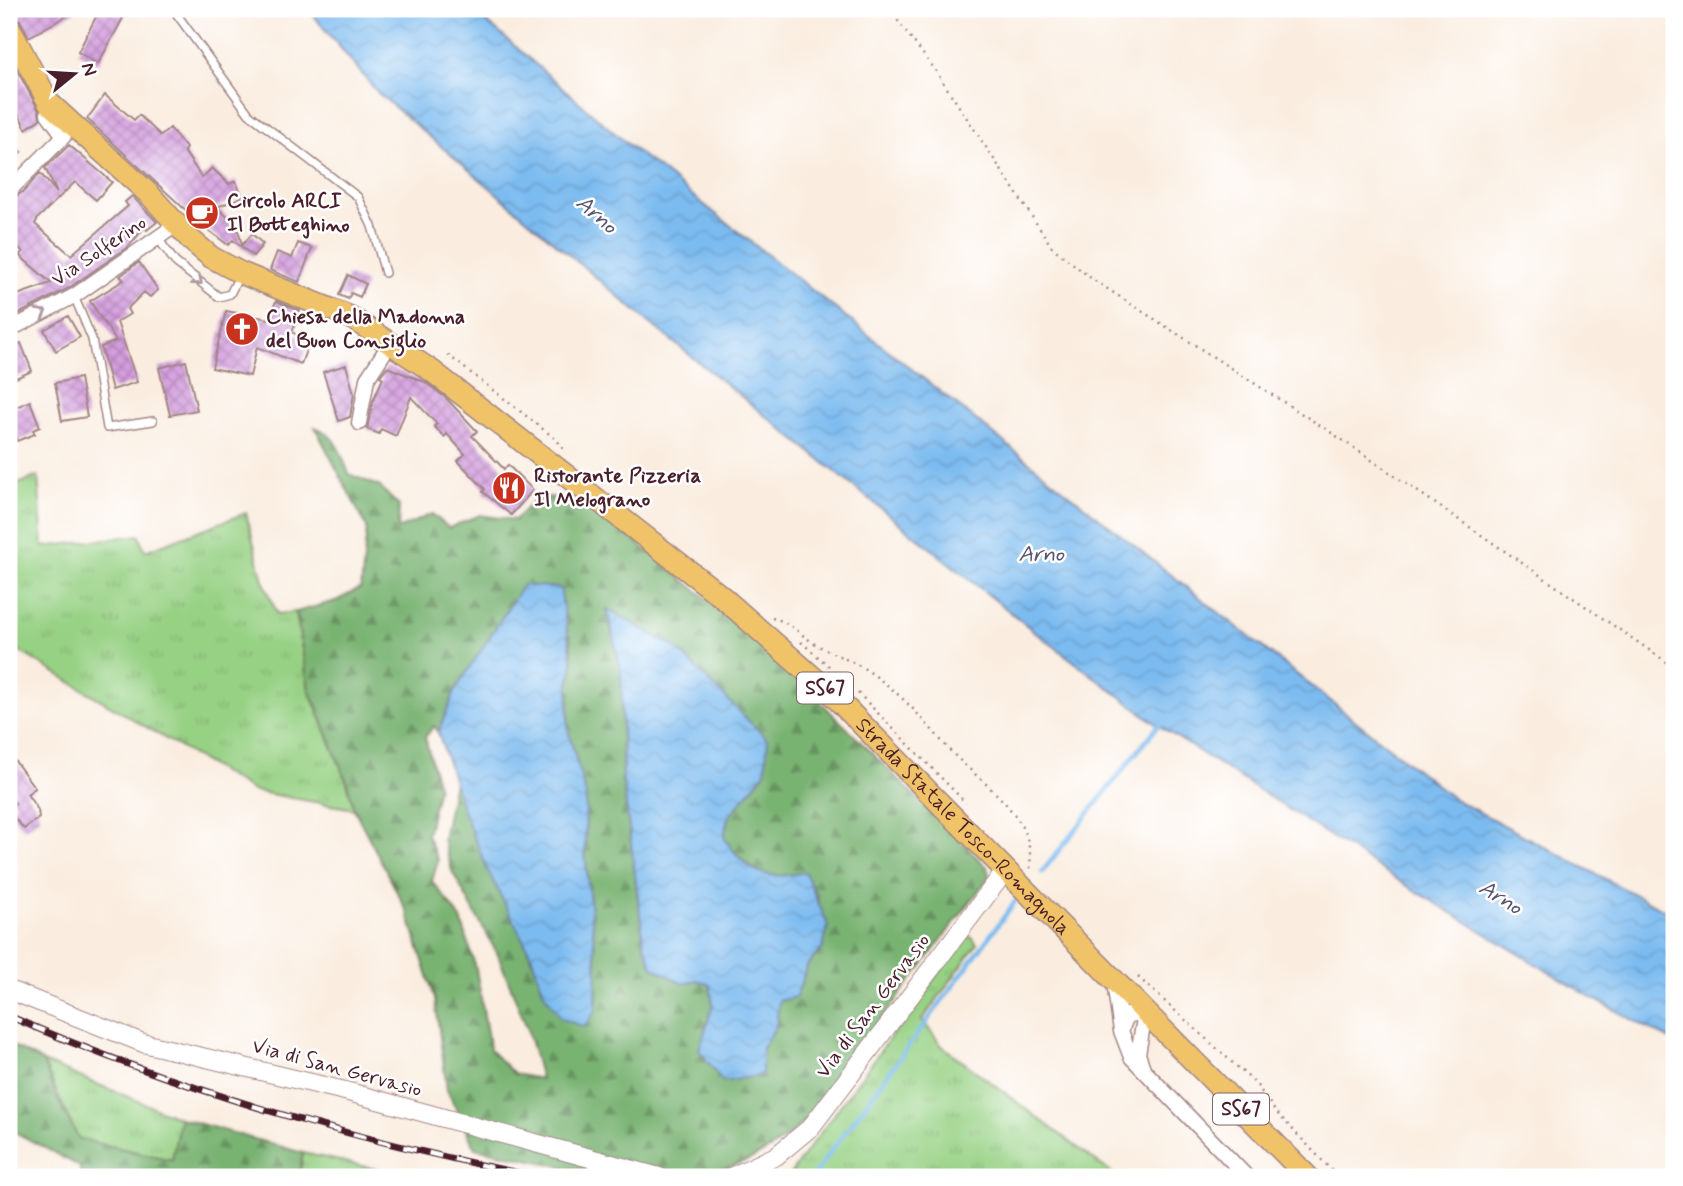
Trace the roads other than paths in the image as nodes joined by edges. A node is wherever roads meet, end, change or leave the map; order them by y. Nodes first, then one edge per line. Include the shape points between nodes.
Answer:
1 (173, 9) edge
2 (9, 27) edge
3 (49, 103) junction
4 (9, 191) edge
5 (176, 225) junction
6 (156, 236) junction
7 (241, 273) junction
8 (385, 273) dead end
9 (74, 296) junction
10 (9, 330) edge
11 (391, 342) junction
12 (153, 421) dead end
13 (359, 423) dead end
14 (1005, 871) junction
15 (1114, 982) junction
16 (9, 990) edge
17 (1145, 1013) junction
18 (1121, 1031) junction
19 (1173, 1041) junction
20 (1142, 1043) junction
21 (1145, 1072) junction
22 (659, 1177) edge
23 (731, 1177) edge
24 (1247, 1177) edge
25 (1308, 1177) edge

1 - 8 lane via 249,114 358,197
2 - 3 main road, Strada Statale Tosco-Romagnola
3 - 4 street via 48,114 64,136
3 - 5 main road, Strada Statale Tosco-Romagnola via 149,194
5 - 6 street, Via Solferino
5 - 7 main road, Strada Statale Tosco-Romagnola via 211,257
6 -> 7 lane via 175,262 219,297 230,294
6 - 9 street, Via Solferino
7 - 11 main road, Strada Statale Tosco-Romagnola via 350,317
10 -> 9 street, Via Solferino
9 - 12 lane via 92,339 107,428
11 - 13 street via 368,379
11 - 14 main road, Strada Statale Tosco-Romagnola / SS67 via 721,596 813,676
14 - 15 main road, Strada Statale Tosco-Romagnola / SS67
14 - 23 street, Via di San Gervasio via 811,1126 776,1156
15 - 17 main road, Strada Statale Tosco-Romagnola / SS67
15 - 18 street
16 - 22 street, Via di San Gervasio via 143,1043 345,1091
17 - 18 street via 1127,1016
17 - 19 main road, Strada Statale Tosco-Romagnola / SS67
17 - 20 street
18 - 21 street via 1131,1057
19 - 20 street via 1158,1037
19 - 25 main road, Strada Statale Tosco-Romagnola / SS67
20 - 21 street via 1138,1054
21 - 24 street

